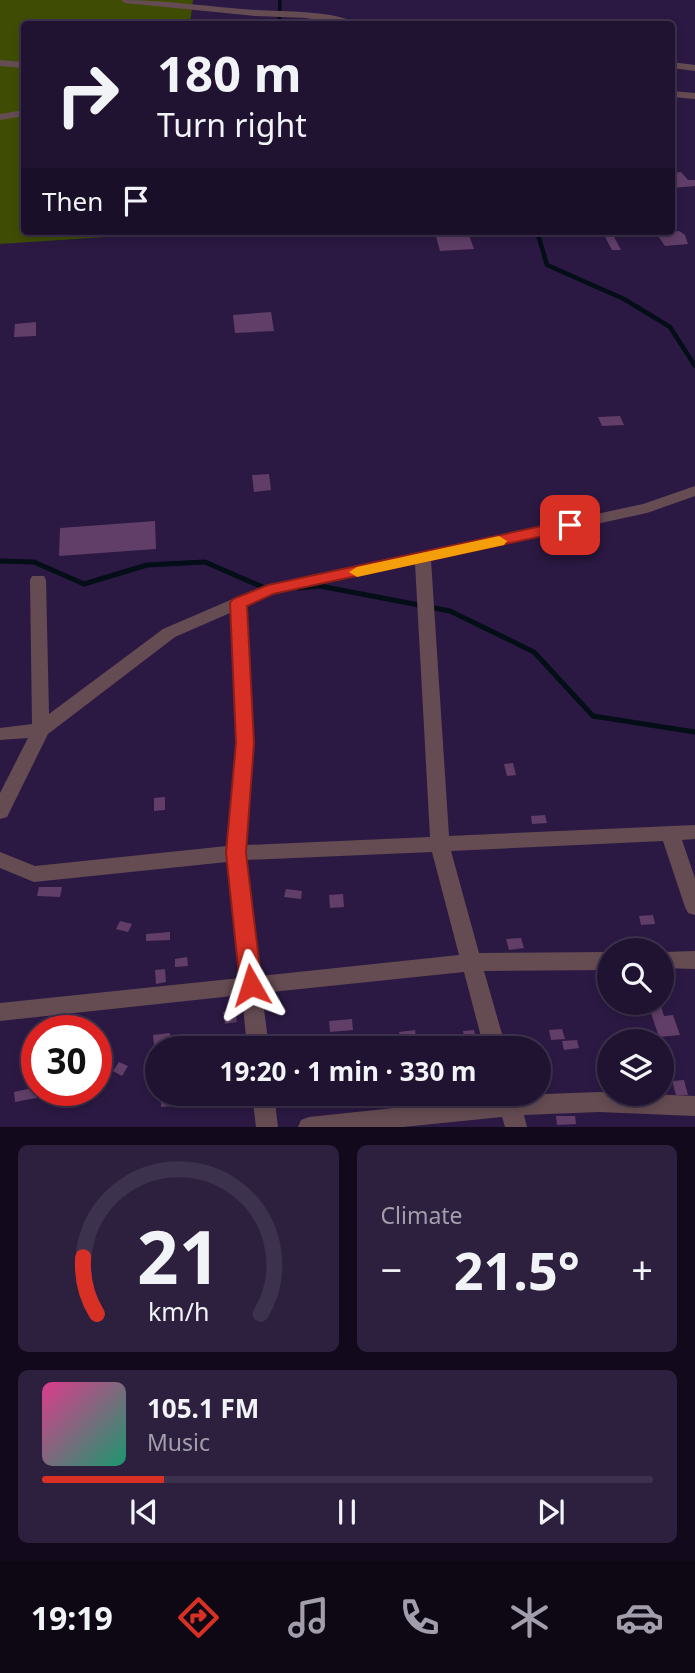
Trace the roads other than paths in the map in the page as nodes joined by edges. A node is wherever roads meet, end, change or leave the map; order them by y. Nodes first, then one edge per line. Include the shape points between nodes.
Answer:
1 (125, 0) edge
2 (337, 21) edge
3 (0, 63) edge
4 (21, 65) edge
5 (675, 65) edge
6 (695, 68) edge
7 (675, 94) edge
8 (695, 96) edge
9 (21, 114) edge
10 (0, 117) edge
11 (695, 491) edge
12 (423, 558) junction
13 (38, 580) dead end
14 (238, 603) junction
15 (41, 730) junction
16 (0, 734) edge
17 (0, 812) edge
18 (695, 832) edge
19 (670, 834) junction
20 (440, 846) junction
21 (236, 853) junction
22 (0, 860) edge
23 (695, 908) edge
24 (674, 960) edge
25 (695, 960) edge
26 (597, 961) edge
27 (472, 962) junction
28 (251, 985) junction
29 (0, 1012) edge
30 (257, 1036) edge
31 (492, 1036) edge
32 (264, 1106) edge
33 (695, 1106) edge
34 (512, 1109) edge
35 (267, 1127) edge
36 (309, 1127) edge

1 - 2 street
3 - 4 street
5 - 6 street
7 - 8 street
9 - 10 street
11 - 12 street via 647,508
12 - 14 street via 268,590
12 - 20 street
13 - 15 street
14 - 15 street via 169,633
14 - 21 street via 245,743
15 - 16 street
15 - 17 street
18 - 19 street
19 - 20 street
19 - 23 street
20 - 21 street
20 - 27 street
21 - 22 street via 34,874
21 - 28 street
24 - 25 street
26 - 27 street
27 - 28 street
27 - 31 street
28 - 29 street
28 - 30 street
32 - 35 street
33 - 34 street via 652,1102
34 - 36 street

